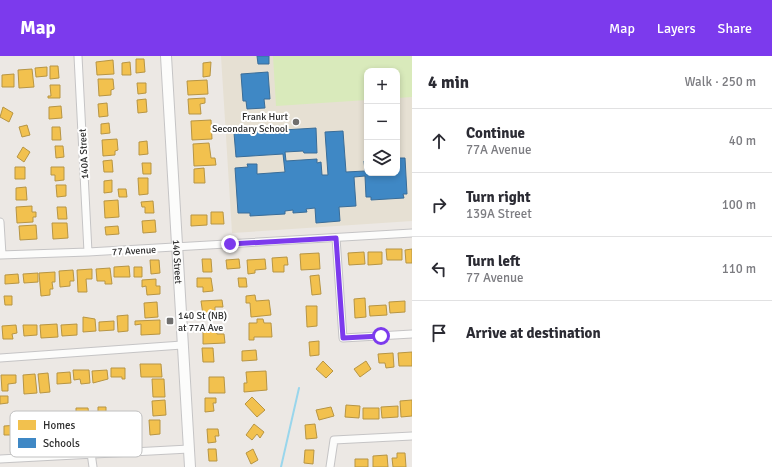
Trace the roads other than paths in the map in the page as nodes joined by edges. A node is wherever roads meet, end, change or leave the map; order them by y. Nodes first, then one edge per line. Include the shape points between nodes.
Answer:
1 (78, 56) edge
2 (166, 56) edge
3 (0, 222) edge
4 (412, 233) edge
5 (336, 238) junction
6 (177, 247) junction
7 (88, 252) junction
8 (1, 255) edge
9 (412, 334) edge
10 (182, 345) junction
11 (0, 358) edge
12 (412, 436) edge
13 (189, 449) junction
14 (142, 451) edge
15 (31, 457) edge
16 (0, 459) edge
17 (190, 467) edge
18 (330, 467) edge

1 - 7 street, 140A Street
2 - 6 main road, 140 Street
3 - 8 street
4 - 5 street, 77 Avenue
5 - 6 street, 77 Avenue
5 - 9 street via 343,338
6 - 7 street, 77 Avenue
6 - 10 main road, 140 Street
7 - 8 street, 77 Avenue
10 - 11 street
10 - 13 main road, 140 Street
12 - 18 street via 334,440
13 - 14 street
13 - 17 main road, 140 Street
15 - 16 street

